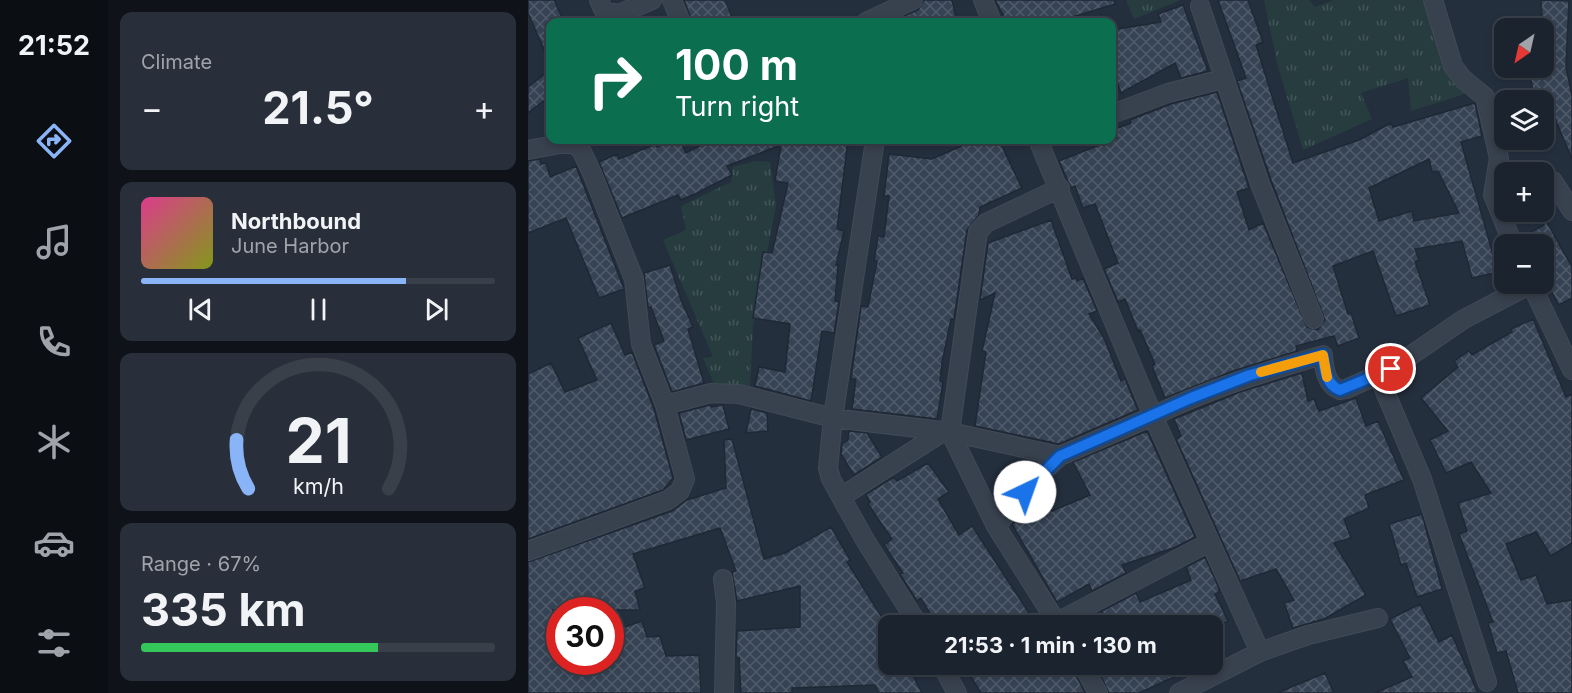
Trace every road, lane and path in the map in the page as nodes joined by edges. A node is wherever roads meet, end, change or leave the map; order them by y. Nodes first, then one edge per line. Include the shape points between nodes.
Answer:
1 (598, 0) edge
2 (652, 0) edge
3 (672, 0) edge
4 (912, 0) edge
5 (983, 0) edge
6 (1433, 0) edge
7 (1200, 6) dead end
8 (679, 18) edge
9 (874, 18) edge
10 (990, 18) edge
11 (1223, 79) junction
12 (1116, 112) edge
13 (561, 144) edge
14 (575, 144) edge
15 (874, 144) edge
16 (1043, 144) edge
17 (528, 150) edge
18 (1554, 183) edge
19 (1060, 188) junction
20 (1572, 211) edge
21 (1509, 234) edge
22 (1512, 294) edge
23 (1536, 294) edge
24 (1314, 319) dead end
25 (1572, 370) edge
26 (1384, 373) junction
27 (665, 405) junction
28 (1153, 416) junction
29 (833, 418) junction
30 (946, 433) junction
31 (1060, 456) junction
32 (841, 497) junction
33 (996, 526) junction
34 (1208, 543) junction
35 (528, 551) edge
36 (723, 579) dead end
37 (912, 615) edge
38 (1052, 615) edge
39 (1075, 615) edge
40 (1378, 618) dead end
41 (1260, 652) junction
42 (947, 675) edge
43 (1088, 675) edge
44 (1487, 681) dead end
45 (724, 693) edge
46 (957, 693) edge
47 (1098, 693) edge
48 (1179, 693) edge

1 - 2 street via 604,12 619,14
3 - 8 street
4 - 9 street
5 - 10 street
6 - 21 street via 1453,66 1485,97 1499,158 1493,195
7 - 11 street
11 - 12 street via 1168,93
11 - 24 street
13 - 17 street
14 - 27 street via 620,237 634,279 641,344
15 - 29 street
16 - 19 street
18 - 20 street
19 - 28 street
19 - 30 street via 986,223 978,232
22 - 26 street via 1464,319
23 - 25 street
26 - 28 street via 1346,389 1334,388 1325,372 1323,355 1250,375
26 - 44 street
27 - 29 street via 711,393 739,394
27 - 35 street via 685,479 680,491 668,500
28 - 31 street
28 - 34 street
29 - 30 street
29 - 32 street via 828,468
30 - 31 street
30 - 32 street
30 - 33 street
31 - 33 street
32 - 37 street
33 - 38 street
34 - 39 street
34 - 41 street
36 - 45 street
40 - 41 street via 1308,635
41 - 48 street
42 - 46 street
43 - 47 street

